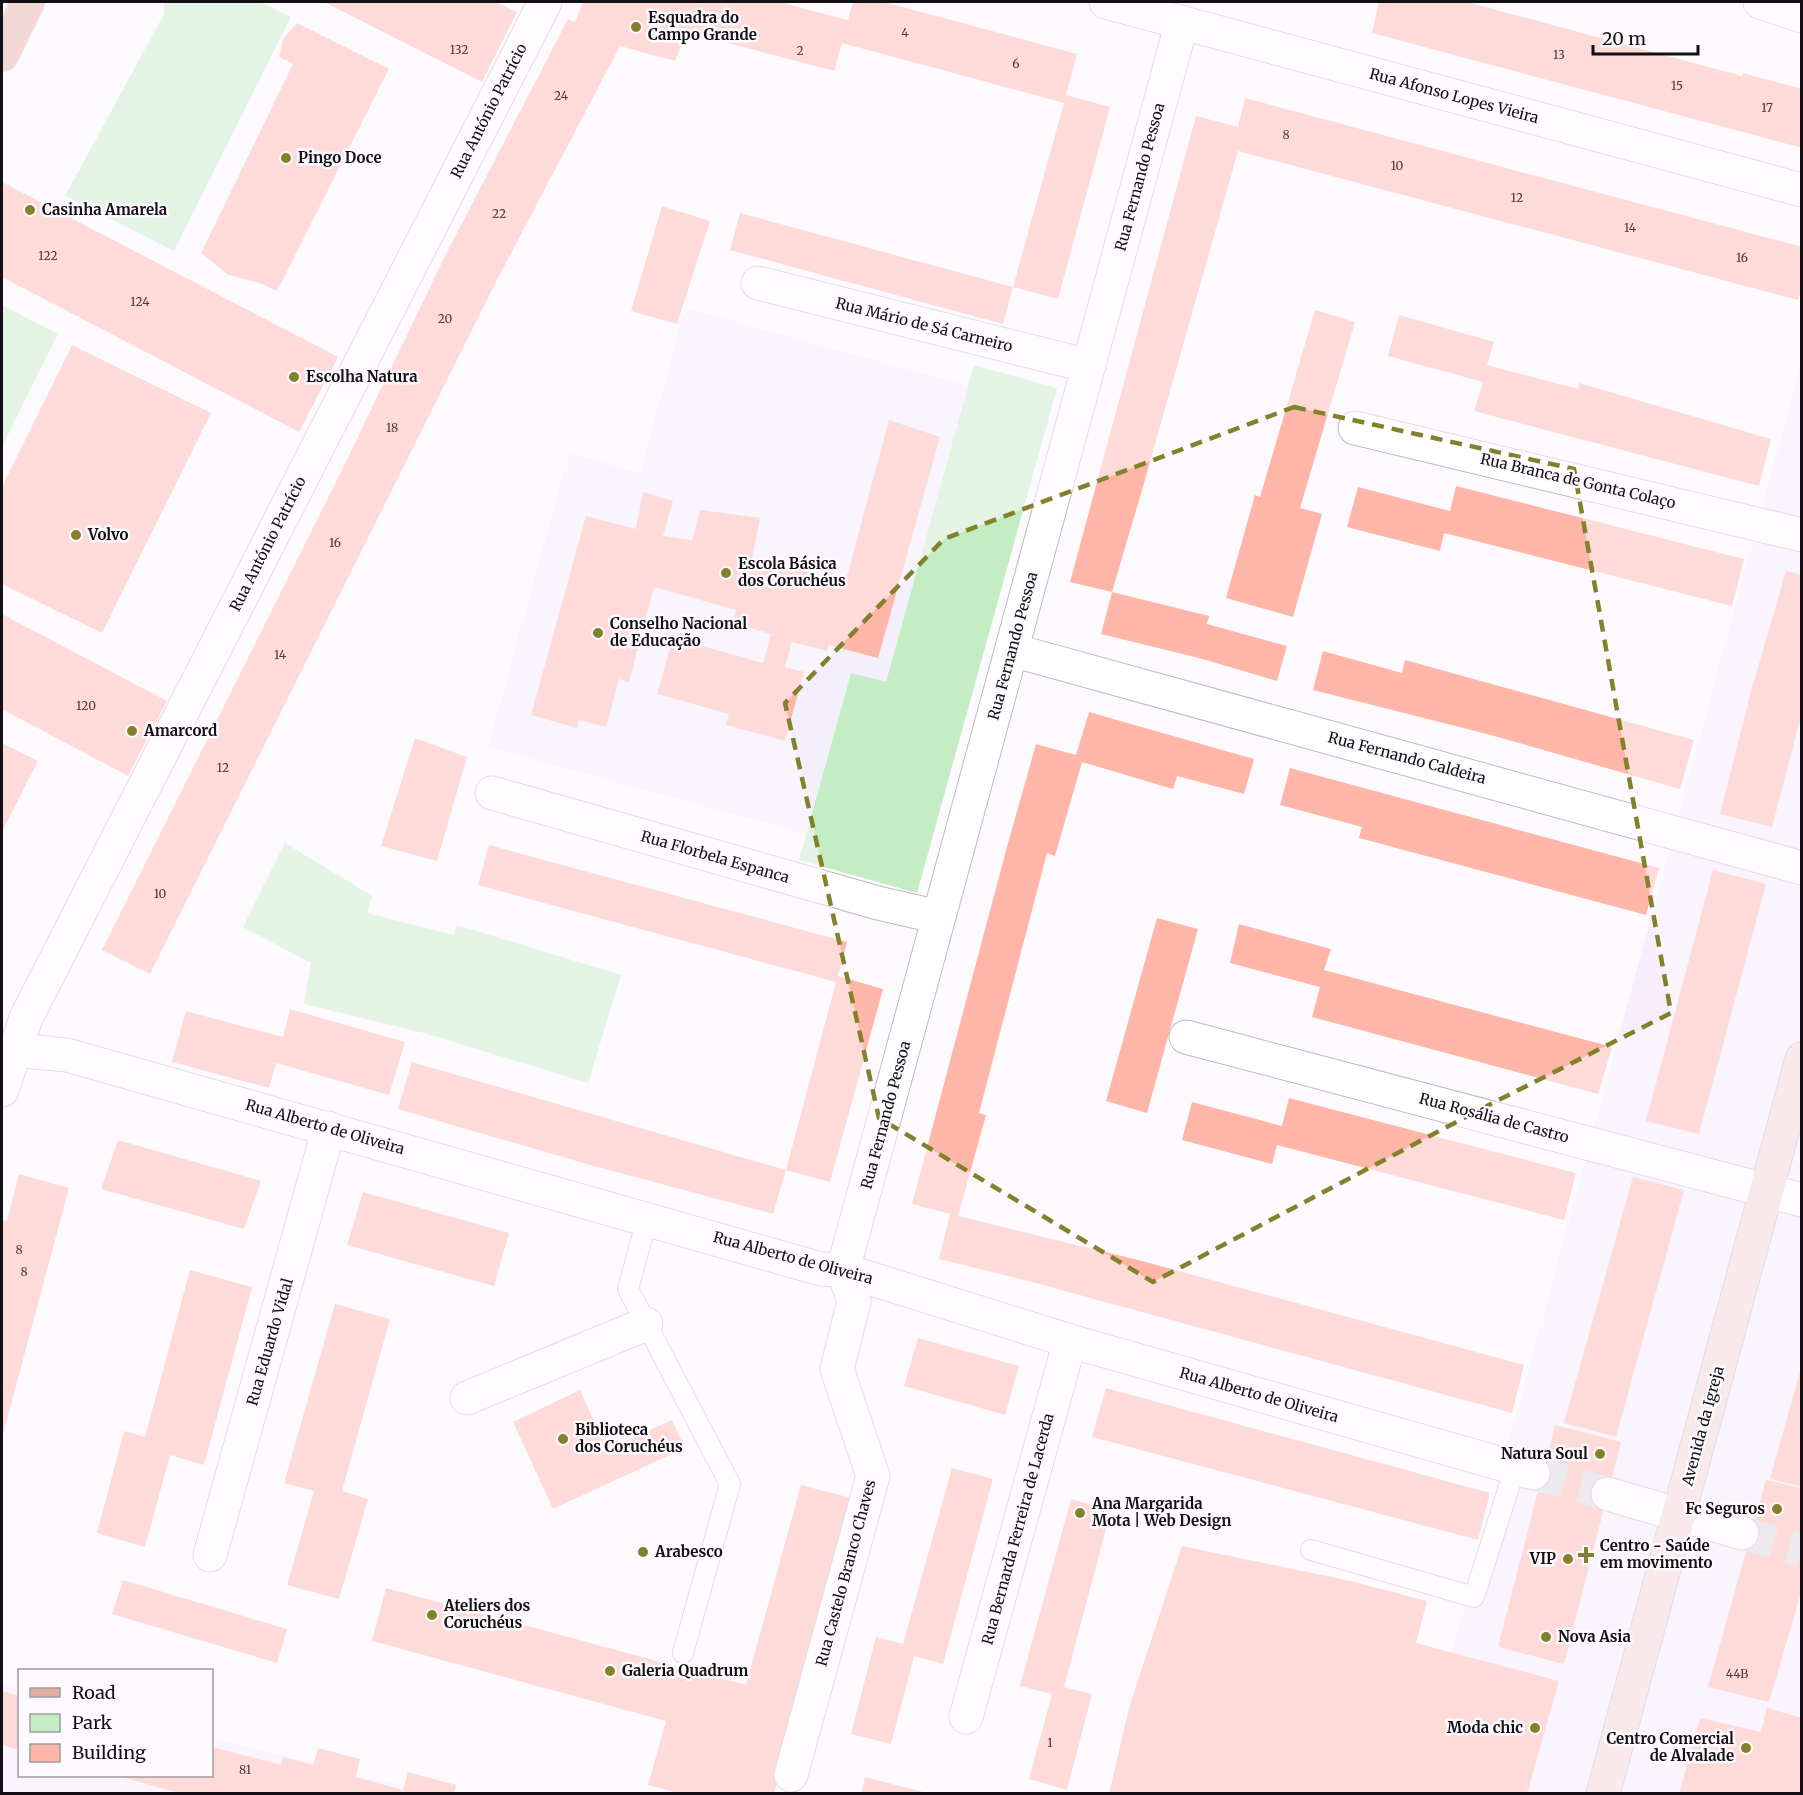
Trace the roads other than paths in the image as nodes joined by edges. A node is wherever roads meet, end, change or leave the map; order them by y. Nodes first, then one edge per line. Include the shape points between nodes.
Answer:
1 (28, 2) edge
2 (544, 2) edge
3 (1106, 2) edge
4 (1760, 2) edge
5 (1802, 16) edge
6 (1182, 22) junction
7 (2, 55) edge
8 (1802, 190) edge
9 (758, 283) dead end
10 (1089, 366) junction
11 (1355, 428) dead end
12 (1802, 535) edge
13 (1012, 650) junction
14 (492, 793) dead end
15 (1802, 868) edge
16 (939, 917) junction
17 (1186, 1037) dead end
18 (14, 1050) junction
19 (1802, 1059) edge
20 (2, 1090) edge
21 (329, 1128) junction
22 (1766, 1190) junction
23 (1802, 1200) edge
24 (647, 1219) junction
25 (843, 1270) junction
26 (646, 1324) junction
27 (1070, 1341) junction
28 (467, 1398) dead end
29 (1524, 1470) joint
30 (1608, 1494) tunnel mouth
31 (1679, 1514) junction
32 (1742, 1533) tunnel mouth
33 (1311, 1550) dead end
34 (210, 1556) dead end
35 (683, 1653) dead end
36 (966, 1717) dead end
37 (791, 1775) dead end
38 (1603, 1794) edge

1 - 7 main road
2 - 18 street, Rua António Patrício via 26,1018
3 - 6 street, Rua Afonso Lopes Vieira
4 - 5 street
6 - 8 street, Rua Afonso Lopes Vieira
6 - 10 street, Rua Fernando Pessoa
9 - 10 street, Rua Mário de Sá Carneiro
10 - 13 street, Rua Fernando Pessoa
11 - 12 street, Rua Branca de Gonta Colaço
13 - 15 street, Rua Fernando Caldeira
13 - 16 street, Rua Fernando Pessoa
14 - 16 street, Rua Florbela Espanca via 866,900
16 - 25 street, Rua Fernando Pessoa
17 - 22 street, Rua Rosália de Castro
18 - 20 street, Rua António Patrício
18 - 21 street, Rua Alberto de Oliveira via 67,1054
19 - 22 street, Avenida da Igreja
21 - 24 street, Rua Alberto de Oliveira
21 - 34 street, Rua Eduardo Vidal
22 - 23 street, Rua Rosália de Castro
22 - 31 street, Avenida da Igreja
24 - 25 street, Rua Alberto de Oliveira via 821,1269
24 - 26 lane via 628,1289
25 - 27 street, Rua Alberto de Oliveira
25 - 37 street, Rua Castelo Branco Chaves via 854,1301 837,1369 873,1476
26 - 28 street
26 - 35 lane via 730,1484
27 - 29 street, Rua Alberto de Oliveira
27 - 36 street, Rua Bernarda Ferreira de Lacerda
29 - 33 lane via 1474,1597
30 - 31 street
31 - 32 street
31 - 38 street, Avenida da Igreja

